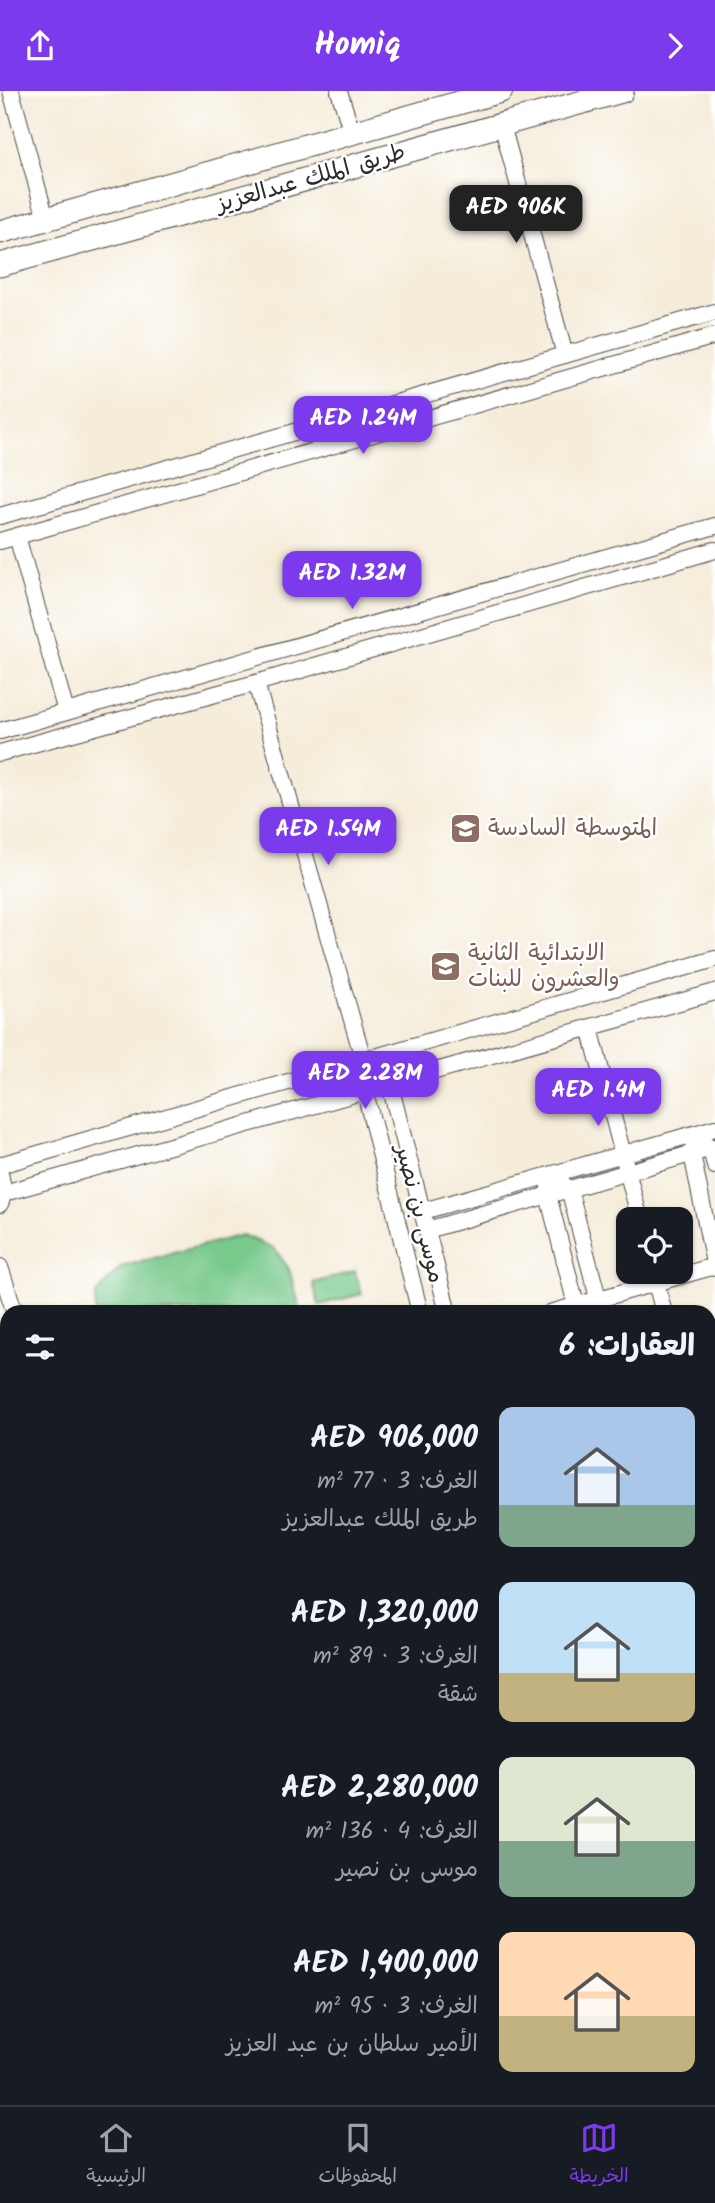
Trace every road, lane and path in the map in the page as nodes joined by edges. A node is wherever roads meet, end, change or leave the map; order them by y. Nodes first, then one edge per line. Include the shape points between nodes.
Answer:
1 (10, 91) edge
2 (339, 91) edge
3 (501, 91) edge
4 (622, 91) edge
5 (502, 125) junction
6 (352, 133) junction
7 (46, 219) junction
8 (0, 232) edge
9 (0, 265) edge
10 (715, 312) edge
11 (715, 336) edge
12 (565, 355) junction
13 (0, 516) edge
14 (715, 526) edge
15 (17, 536) junction
16 (0, 541) edge
17 (715, 550) edge
18 (256, 683) junction
19 (66, 712) junction
20 (0, 731) edge
21 (0, 753) edge
22 (715, 959) edge
23 (715, 992) edge
24 (590, 1028) junction
25 (364, 1062) junction
26 (390, 1085) junction
27 (365, 1092) junction
28 (715, 1128) edge
29 (695, 1135) junction
30 (713, 1148) edge
31 (624, 1153) junction
32 (692, 1154) junction
33 (0, 1165) edge
34 (715, 1166) edge
35 (0, 1173) edge
36 (628, 1173) junction
37 (551, 1174) junction
38 (569, 1189) junction
39 (548, 1195) junction
40 (2, 1199) edge
41 (637, 1207) edge
42 (423, 1211) junction
43 (427, 1230) junction
44 (0, 1267) edge
45 (715, 1267) edge
46 (693, 1271) edge
47 (642, 1284) edge
48 (657, 1284) edge
49 (12, 1305) edge
50 (418, 1305) edge
51 (446, 1305) edge
52 (576, 1305) edge
53 (600, 1305) edge
54 (602, 1305) edge
55 (662, 1305) edge

1 - 7 street
2 - 6 street
3 - 6 highway, طريق الملك عبدالعزيز
4 - 5 highway, طريق الملك عبدالعزيز
5 - 9 highway, طريق الملك عبدالعزيز
5 - 12 street
6 - 7 highway, طريق الملك عبدالعزيز
7 - 8 highway, طريق الملك عبدالعزيز
10 - 12 street
11 - 15 street
12 - 13 street
14 - 19 street
15 - 16 street
15 - 19 street
17 - 18 street
18 - 21 street
18 - 25 street, موسى بن نصير
19 - 20 street
22 - 25 street
23 - 24 street
24 - 26 street
24 - 31 street
25 - 26 street
25 - 27 street, موسى بن نصير
25 - 33 street
26 - 27 street
26 - 42 street, موسى بن نصير
27 - 40 street
27 - 50 street, موسى بن نصير
28 - 29 street
29 - 30 street
29 - 31 street
29 - 32 street
30 - 32 street
30 - 34 street
31 - 36 street
31 - 37 street
32 - 36 street
32 - 45 street
35 - 40 street
36 - 38 street
36 - 41 street
37 - 38 street
37 - 39 street
37 - 42 street
38 - 39 street
38 - 53 street
39 - 43 street
39 - 52 street
42 - 43 street, موسى بن نصير
43 - 51 street, موسى بن نصير
44 - 49 street
45 - 46 street
47 - 54 street
48 - 55 street

